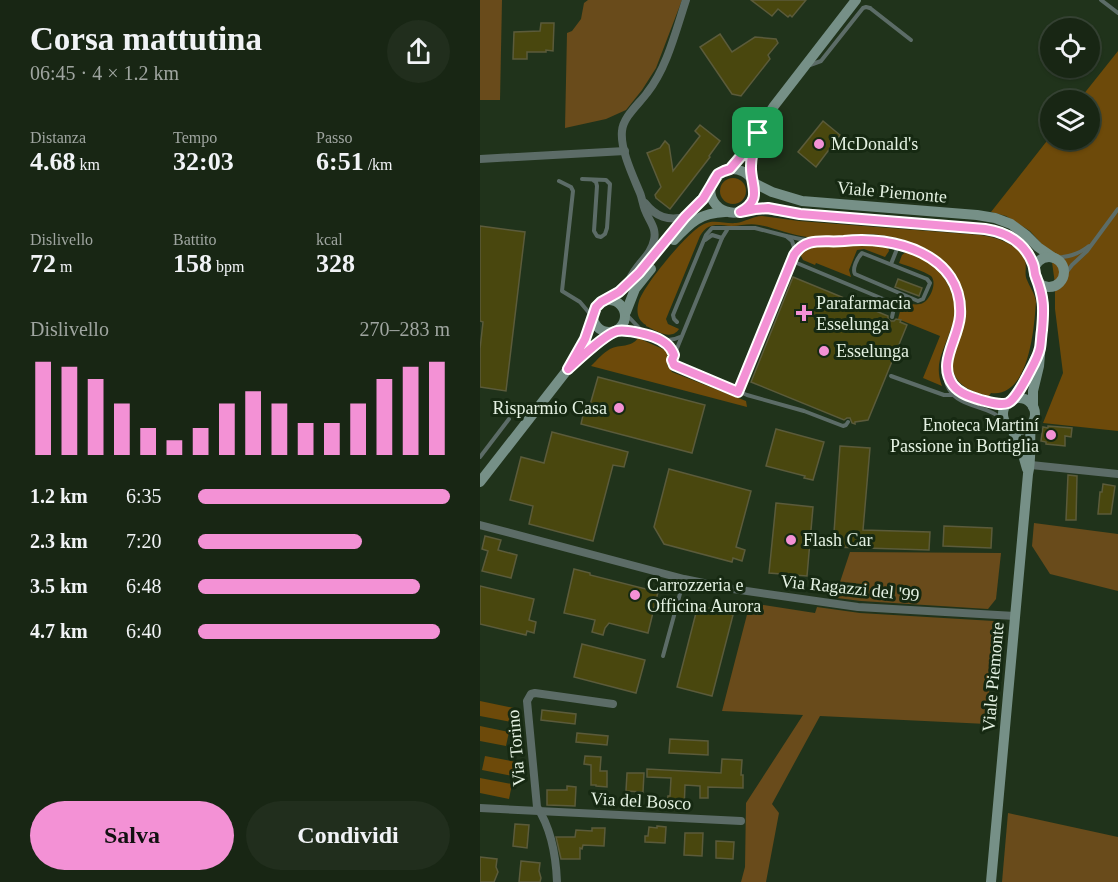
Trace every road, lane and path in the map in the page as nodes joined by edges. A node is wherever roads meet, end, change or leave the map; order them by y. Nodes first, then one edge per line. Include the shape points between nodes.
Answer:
1 (686, 0) edge
2 (856, 0) edge
3 (1101, 0) edge
4 (869, 2) dead end
5 (870, 8) junction
6 (1118, 13) edge
7 (911, 40) dead end
8 (804, 67) junction
9 (758, 133) junction
10 (624, 151) junction
11 (480, 159) edge
12 (730, 169) junction
13 (582, 179) dead end
14 (593, 180) junction
15 (559, 181) dead end
16 (753, 181) junction
17 (711, 187) junction
18 (642, 200) junction
19 (1118, 209) edge
20 (725, 212) junction
21 (740, 212) junction
22 (685, 217) junction
23 (728, 229) junction
24 (786, 236) junction
25 (722, 238) junction
26 (703, 242) junction
27 (812, 242) junction
28 (899, 244) junction
29 (1092, 244) junction
30 (794, 255) junction
31 (1054, 258) junction
32 (792, 261) junction
33 (891, 264) junction
34 (1035, 268) junction
35 (1060, 281) junction
36 (1039, 282) junction
37 (628, 283) junction
38 (605, 300) junction
39 (1044, 308) junction
40 (626, 313) junction
41 (593, 317) junction
42 (892, 317) dead end
43 (677, 322) dead end
44 (616, 331) junction
45 (643, 332) junction
46 (682, 336) junction
47 (661, 340) junction
48 (1040, 349) junction
49 (674, 355) junction
50 (947, 360) junction
51 (568, 369) junction
52 (891, 376) dead end
53 (738, 392) junction
54 (953, 395) junction
55 (1009, 402) junction
56 (1033, 407) junction
57 (509, 419) dead end
58 (848, 422) dead end
59 (1007, 424) junction
60 (1031, 424) junction
61 (480, 458) edge
62 (1029, 470) junction
63 (1118, 474) edge
64 (480, 482) edge
65 (480, 525) edge
66 (684, 579) junction
67 (1016, 616) junction
68 (663, 656) dead end
69 (613, 704) dead end
70 (480, 808) edge
71 (540, 812) junction
72 (741, 821) dead end
73 (557, 882) edge
74 (991, 882) edge

1 - 10 street via 659,75 623,126
2 - 8 street
3 - 6 lane
4 - 5 lane
5 - 7 lane
5 - 8 lane via 863,8 821,61
8 - 9 street
9 - 12 street
9 - 16 street via 751,158
10 - 11 street
10 - 18 street
12 - 16 street via 744,172
12 - 17 street via 718,174
13 - 14 lane
14 - 14 lane via 597,186 594,231 601,237 608,226 610,184
15 - 41 lane via 573,191 562,291
16 - 21 street via 754,197
16 - 31 street, Viale Piemonte via 772,192 802,201 995,218 1018,229
17 - 20 street via 712,200
17 - 22 street
18 - 22 street via 662,217
18 - 37 street via 654,238
19 - 29 lane
20 - 21 street
20 - 40 street via 694,220 671,243 637,287
21 - 34 street, Viale Piemonte via 768,208 989,229 1022,245
22 - 37 street
23 - 24 lane via 755,228
23 - 25 lane
23 - 26 lane via 712,228
24 - 27 lane
24 - 30 lane via 792,241
25 - 26 lane via 712,235
25 - 46 lane
26 - 43 lane via 674,315
27 - 28 lane via 867,239
27 - 30 lane
28 - 33 lane
28 - 50 lane via 934,260 955,287 960,322
29 - 31 lane via 1075,255
29 - 35 lane
30 - 32 lane
31 - 34 street via 1042,259
31 - 35 street via 1064,273
32 - 42 lane via 888,301 894,308
32 - 53 lane
33 - 33 lane via 862,253 854,273 922,300 929,281
34 - 36 street
35 - 36 street via 1046,286
35 - 39 street
36 - 39 street
37 - 38 street
38 - 40 street via 620,303
38 - 41 street via 596,307
39 - 48 street
40 - 44 street via 625,321
40 - 45 lane
41 - 44 street via 602,331
41 - 51 street
44 - 45 lane
44 - 51 street
45 - 47 lane
46 - 47 lane
46 - 49 lane
47 - 49 lane
48 - 55 street
48 - 56 street
49 - 53 lane via 673,365
50 - 54 lane via 945,378
50 - 55 lane via 949,378 959,391 993,403
51 - 64 street
52 - 54 lane
53 - 58 lane via 843,426
54 - 59 lane via 993,412
55 - 56 street via 1024,399
55 - 59 street via 1003,411
56 - 60 street via 1035,416
57 - 61 lane
59 - 60 street via 1020,430
59 - 62 street, Viale Piemonte
60 - 62 street, Viale Piemonte
62 - 63 street
62 - 67 street, Viale Piemonte
65 - 66 street, Via Ragazzi del '99
66 - 67 street, Via Ragazzi del '99 via 858,607
66 - 68 lane
67 - 74 street, Viale Piemonte
69 - 71 street, Via Torino via 530,695 527,705
70 - 71 street, Via del Bosco
71 - 72 street, Via del Bosco
71 - 73 street via 555,857

